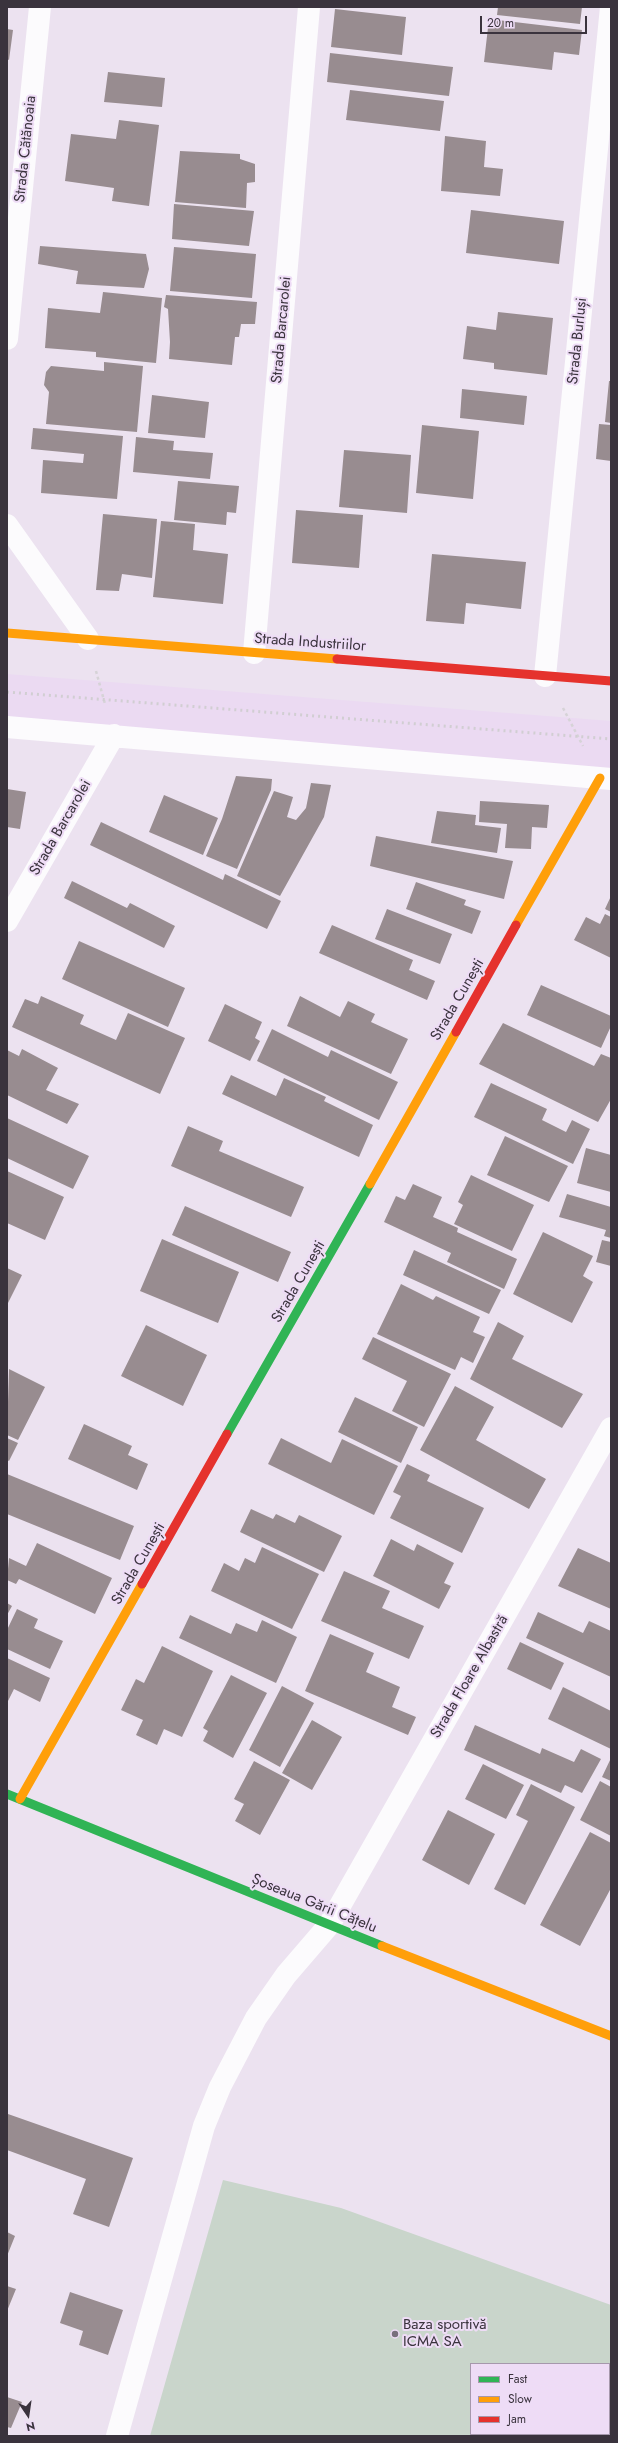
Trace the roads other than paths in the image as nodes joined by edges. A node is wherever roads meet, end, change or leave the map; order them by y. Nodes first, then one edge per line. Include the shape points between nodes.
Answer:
1 (40, 7) edge
2 (310, 7) edge
3 (611, 7) edge
4 (7, 339) edge
5 (7, 525) edge
6 (7, 633) edge
7 (88, 639) junction
8 (254, 653) junction
9 (545, 676) junction
10 (611, 681) edge
11 (7, 727) edge
12 (114, 736) junction
13 (606, 779) edge
14 (7, 921) edge
15 (611, 1428) edge
16 (7, 1794) edge
17 (20, 1799) junction
18 (329, 1925) junction
19 (611, 2036) edge
20 (117, 2436) edge

1 - 4 street, Strada Cătănoaia
2 - 8 street, Strada Barcarolei
3 - 9 street, Strada Burluși
5 - 7 street
6 - 7 main road, Strada Industriilor
7 - 8 main road, Strada Industriilor
8 - 9 main road, Strada Industriilor
9 - 10 main road, Strada Industriilor
11 - 12 street
12 - 13 street
12 - 14 street, Strada Barcarolei
13 - 17 main road, Strada Cunești
15 - 18 street, Strada Floare Albastră
16 - 17 main road, Șoseaua Gării Cățelu
17 - 18 main road, Șoseaua Gării Cățelu
18 - 19 main road, Șoseaua Gării Cățelu
18 - 20 street, Strada Floare Albastră via 286,1975 256,2018 220,2087 204,2126

